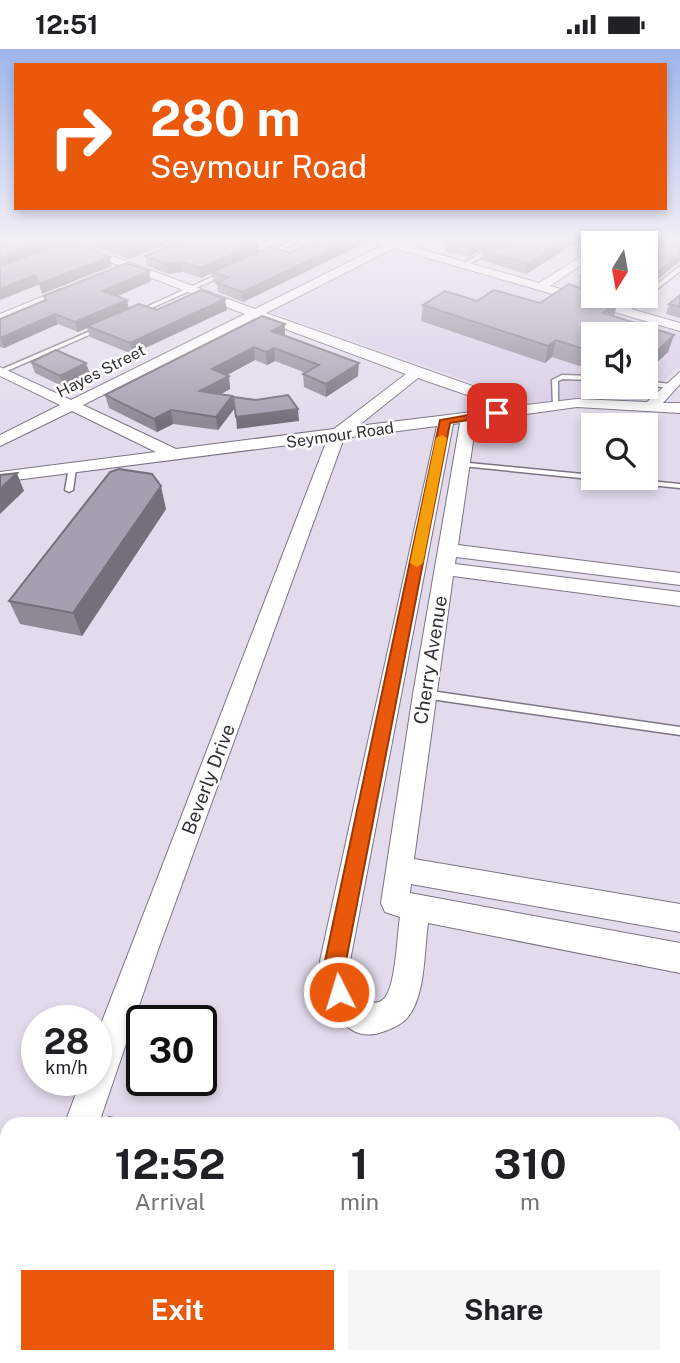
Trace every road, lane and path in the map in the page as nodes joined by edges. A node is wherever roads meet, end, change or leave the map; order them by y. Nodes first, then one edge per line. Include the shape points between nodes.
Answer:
1 (47, 299) edge
2 (168, 299) edge
3 (220, 299) edge
4 (282, 299) edge
5 (584, 299) edge
6 (630, 308) edge
7 (626, 311) junction
8 (256, 312) junction
9 (128, 317) edge
10 (0, 319) edge
11 (115, 322) edge
12 (680, 327) edge
13 (0, 372) edge
14 (416, 373) junction
15 (581, 378) edge
16 (675, 381) edge
17 (555, 405) junction
18 (72, 406) junction
19 (651, 406) junction
20 (680, 408) edge
21 (524, 409) junction
22 (457, 419) junction
23 (337, 435) junction
24 (0, 441) edge
25 (177, 456) junction
26 (462, 464) junction
27 (72, 469) junction
28 (581, 476) edge
29 (0, 478) edge
30 (658, 484) edge
31 (680, 486) edge
32 (69, 490) dead end
33 (447, 560) junction
34 (680, 579) edge
35 (680, 599) edge
36 (424, 694) junction
37 (680, 731) edge
38 (399, 869) junction
39 (405, 905) junction
40 (680, 918) edge
41 (680, 958) edge
42 (84, 1117) edge

1 - 10 street
2 - 9 lane
3 - 8 street
4 - 8 street, Hayes Street
5 - 7 street
6 - 7 lane
7 - 12 street
8 - 14 street
8 - 18 street, Hayes Street
11 - 13 lane
13 - 18 street
14 - 21 street
14 - 23 street
15 - 17 lane via 555,380
16 - 19 street
17 - 19 street, Seymour Road via 606,402
17 - 21 street, Seymour Road
18 - 24 street, Hayes Street
18 - 25 street
19 - 20 street, Seymour Road
21 - 22 street, Seymour Road
22 - 23 street, Seymour Road
22 - 26 street, Cherry Avenue
22 - 39 street, Cherry Avenue via 335,961 346,1008 366,1020 385,1017 400,1003
23 - 25 street, Seymour Road
23 - 42 street, Beverly Drive via 158,904
25 - 27 street, Seymour Road
26 - 28 lane
26 - 33 street, Cherry Avenue
27 - 29 street, Seymour Road
27 - 32 lane
30 - 31 lane
33 - 34 street
33 - 35 street
33 - 36 street, Cherry Avenue
36 - 37 lane
36 - 38 street, Cherry Avenue
38 - 39 street, Cherry Avenue
38 - 40 street
39 - 41 street

